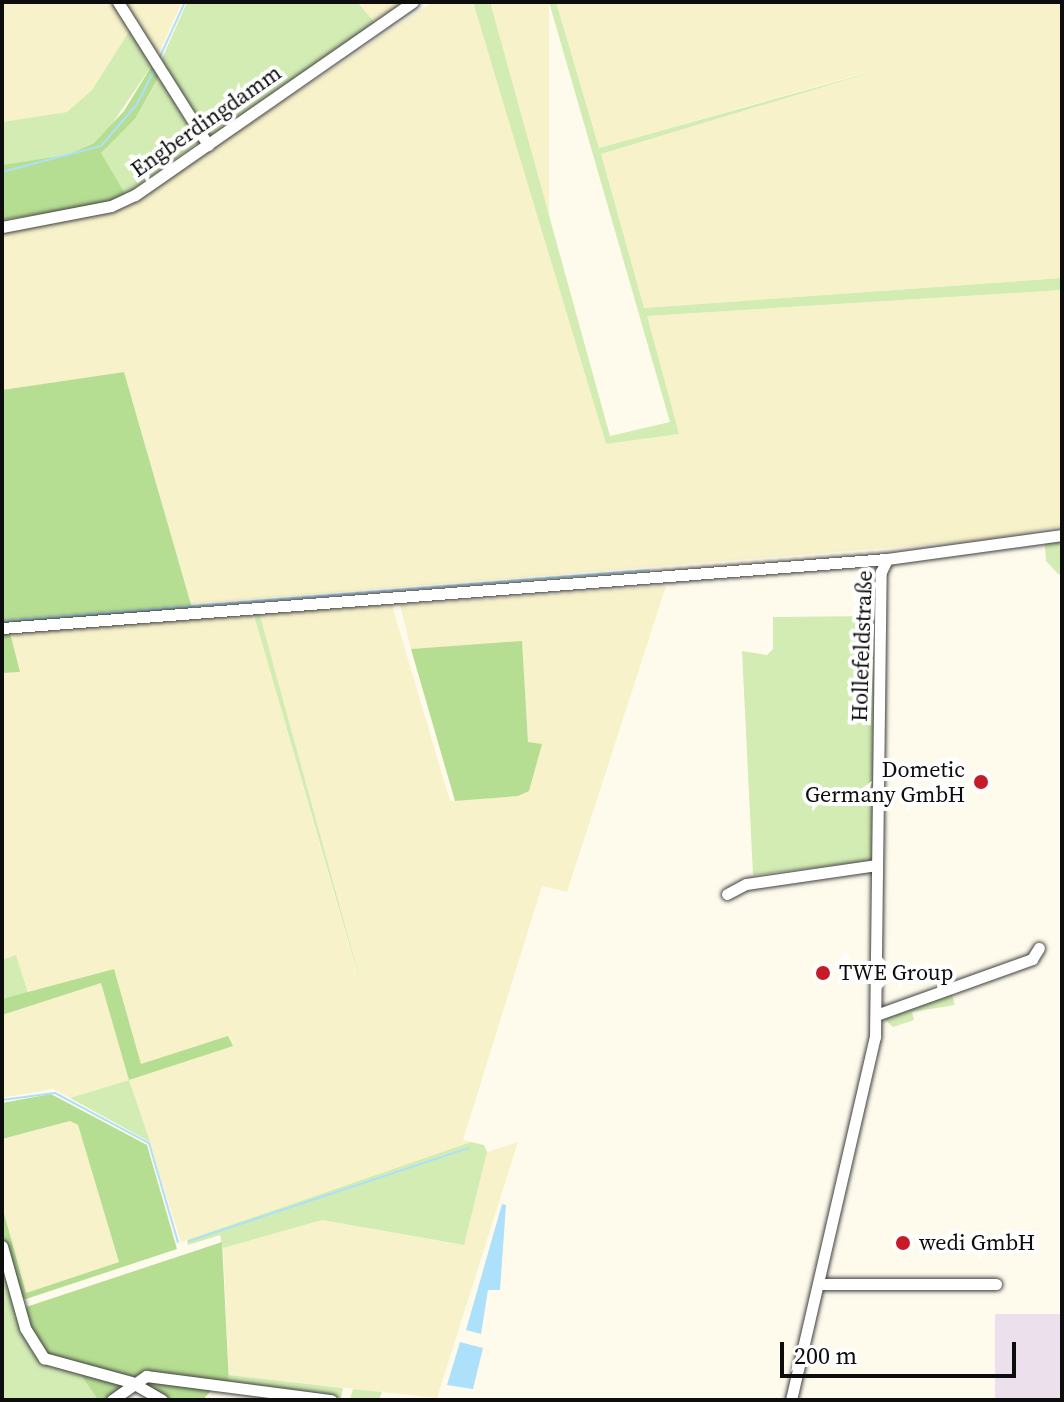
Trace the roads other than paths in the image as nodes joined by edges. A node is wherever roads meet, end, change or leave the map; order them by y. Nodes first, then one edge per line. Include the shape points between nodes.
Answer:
1 (118, 2) edge
2 (413, 2) edge
3 (208, 145) junction
4 (2, 227) edge
5 (1062, 535) edge
6 (887, 559) junction
7 (2, 628) edge
8 (877, 865) junction
9 (727, 894) dead end
10 (1039, 948) dead end
11 (876, 1015) junction
12 (2, 1248) edge
13 (818, 1284) junction
14 (996, 1284) dead end
15 (131, 1382) junction
16 (112, 1400) edge
17 (162, 1400) edge
18 (331, 1400) edge
19 (791, 1400) edge

1 - 3 street
2 - 3 street, Engberdingdamm
3 - 4 street, Engberdingdamm via 111,206
5 - 6 street, Hollefeldstraße
6 - 7 street
6 - 8 street, Hollefeldstraße via 881,572
8 - 9 street via 746,884
8 - 11 street, Hollefeldstraße
10 - 11 street via 1032,959
11 - 13 street, Hollefeldstraße
12 - 15 street via 34,1348 58,1363
13 - 14 street
13 - 19 street, Hollefeldstraße
15 - 16 street
15 - 17 street
15 - 18 street via 146,1376

